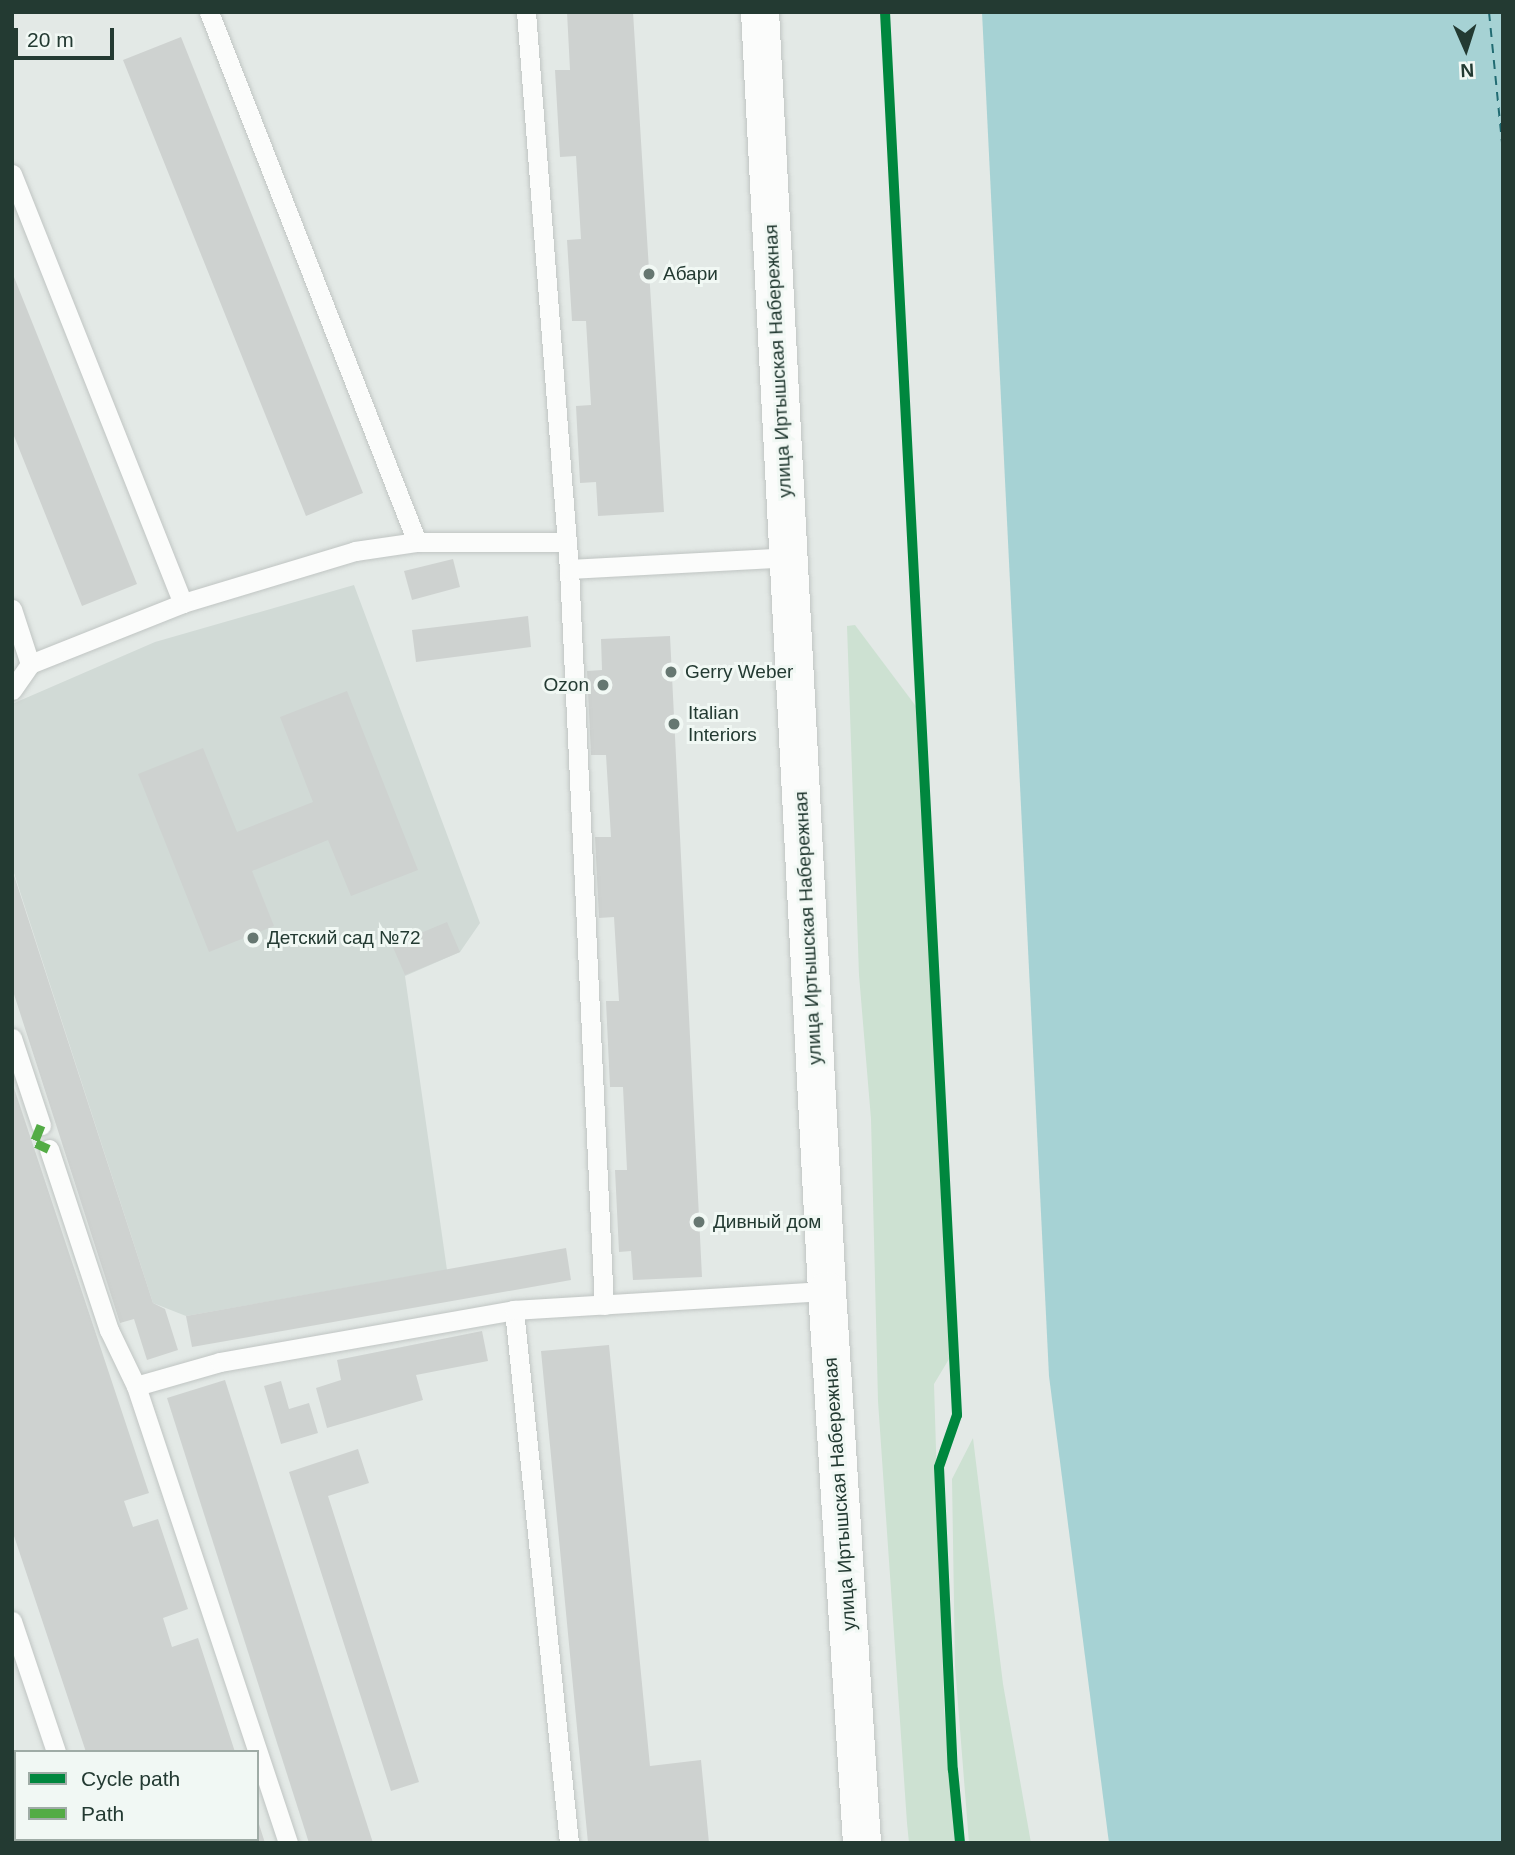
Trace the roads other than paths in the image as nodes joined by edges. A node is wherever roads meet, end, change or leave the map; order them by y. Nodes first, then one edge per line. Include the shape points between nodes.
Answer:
1 (209, 12) edge
2 (526, 12) edge
3 (760, 12) edge
4 (12, 174) edge
5 (417, 542) junction
6 (567, 542) junction
7 (788, 557) junction
8 (569, 569) junction
9 (183, 603) junction
10 (12, 609) edge
11 (30, 664) junction
12 (12, 690) edge
13 (12, 1038) edge
14 (41, 1125) dead end
15 (49, 1149) dead end
16 (827, 1291) junction
17 (604, 1305) junction
18 (514, 1310) junction
19 (136, 1385) junction
20 (12, 1621) edge
21 (55, 1750) edge
22 (257, 1750) edge
23 (259, 1756) edge
24 (288, 1843) edge
25 (569, 1843) edge
26 (862, 1843) edge

1 - 5 lane
2 - 6 lane
3 - 7 main road, улица Иртышская Набережная
4 - 9 lane
5 - 6 lane
5 - 9 lane via 355,551
6 - 8 lane
7 - 8 lane
7 - 16 main road, улица Иртышская Набережная
8 - 17 lane
9 - 11 lane
10 - 11 lane
11 - 12 lane
13 - 14 lane
15 - 19 lane via 109,1330
16 - 17 lane
16 - 26 main road, улица Иртышская Набережная
17 - 18 lane
18 - 19 lane via 220,1362
18 - 25 lane
19 - 22 lane
20 - 21 lane
23 - 24 lane

